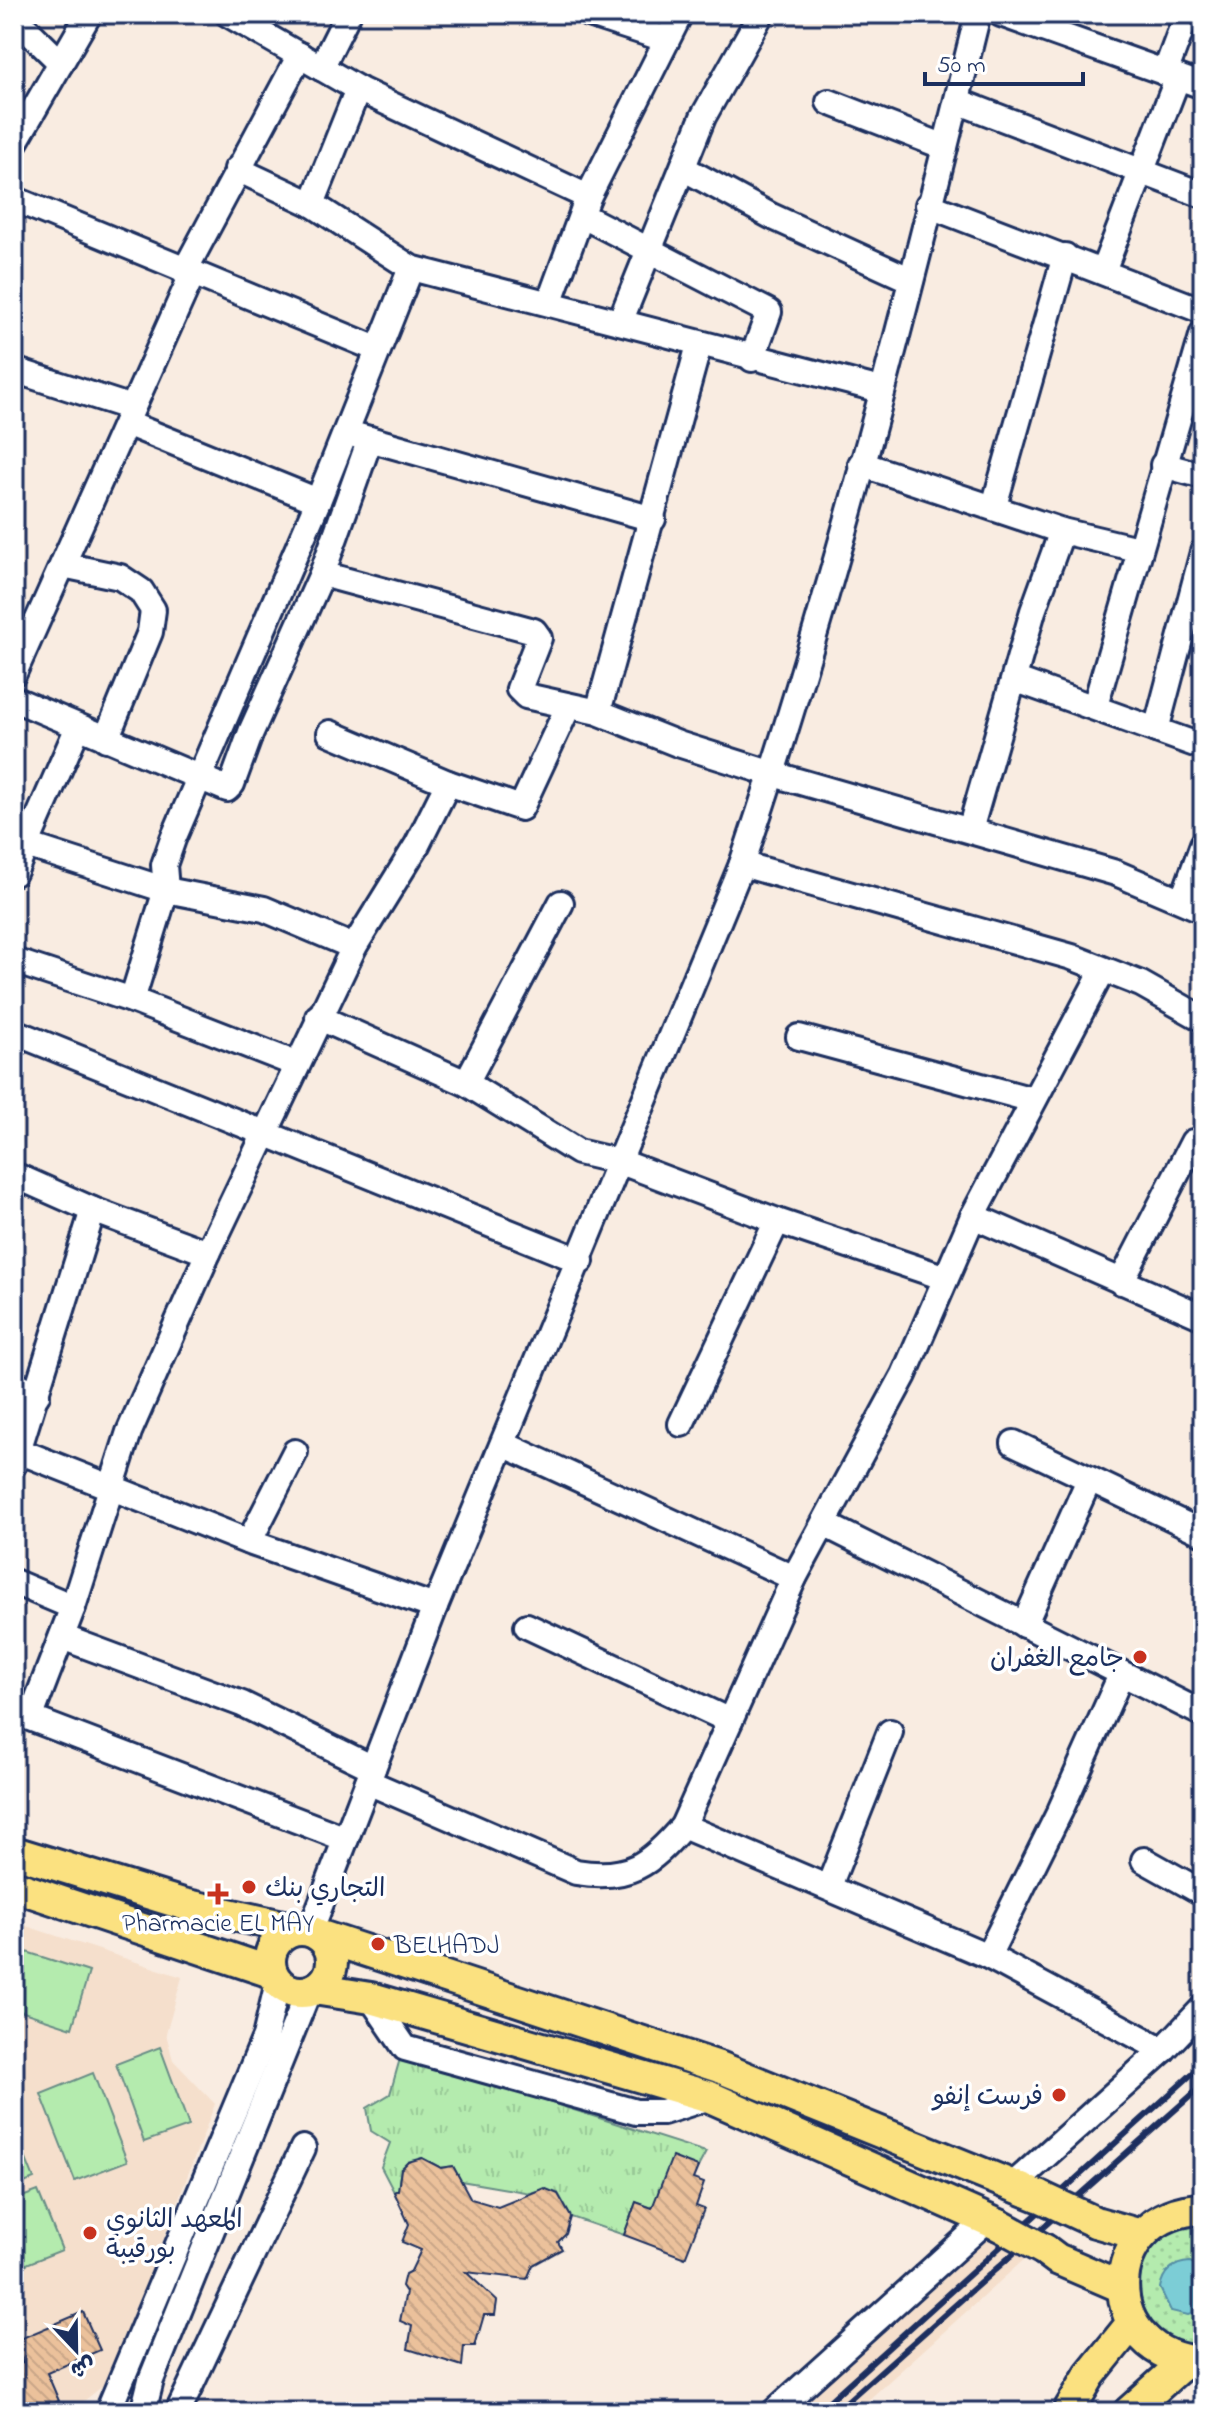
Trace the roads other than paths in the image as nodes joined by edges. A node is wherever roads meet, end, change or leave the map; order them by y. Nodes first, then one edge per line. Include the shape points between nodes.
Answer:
1 (89, 14) edge
2 (228, 14) edge
3 (348, 14) edge
4 (588, 14) edge
5 (680, 14) edge
6 (761, 14) edge
7 (978, 14) edge
8 (1001, 14) edge
9 (1187, 14) edge
10 (14, 17) edge
11 (665, 39) junction
12 (300, 55) junction
13 (61, 63) junction
14 (321, 68) junction
15 (1172, 75) junction
16 (1203, 86) edge
17 (358, 89) junction
18 (957, 101) junction
19 (829, 102) dead end
20 (14, 144) edge
21 (945, 147) junction
22 (683, 168) junction
23 (237, 169) junction
24 (1141, 171) junction
25 (1203, 195) edge
26 (14, 199) edge
27 (312, 204) junction
28 (928, 205) junction
29 (585, 206) junction
30 (647, 248) junction
31 (1065, 256) junction
32 (411, 268) junction
33 (1103, 271) junction
34 (188, 274) junction
35 (911, 280) junction
36 (549, 303) junction
37 (1203, 311) edge
38 (620, 322) junction
39 (1203, 333) edge
40 (699, 345) junction
41 (377, 349) junction
42 (752, 359) junction
43 (14, 370) edge
44 (881, 390) junction
45 (129, 415) junction
46 (358, 436) junction
47 (861, 464) junction
48 (1163, 465) junction
49 (1203, 476) edge
50 (318, 501) junction
51 (994, 506) junction
52 (653, 519) junction
53 (1062, 531) junction
54 (1138, 549) junction
55 (1203, 552) edge
56 (63, 565) junction
57 (322, 574) junction
58 (14, 673) edge
59 (1014, 679) junction
60 (14, 699) edge
61 (1095, 706) junction
62 (568, 707) junction
63 (598, 712) junction
64 (78, 727) junction
65 (1156, 730) junction
66 (330, 733) dead end
67 (106, 739) junction
68 (1203, 747) edge
69 (773, 774) junction
70 (198, 776) junction
71 (448, 783) junction
72 (970, 830) junction
73 (19, 843) edge
74 (1203, 844) edge
75 (742, 864) junction
76 (14, 873) edge
77 (166, 890) junction
78 (561, 903) dead end
79 (1193, 904) edge
80 (354, 947) junction
81 (14, 961) edge
82 (1103, 970) junction
83 (132, 1000) junction
84 (318, 1017) junction
85 (1203, 1019) edge
86 (14, 1032) edge
87 (799, 1037) dead end
88 (296, 1064) junction
89 (466, 1083) junction
90 (1033, 1100) junction
91 (265, 1133) junction
92 (1193, 1142) dead end
93 (621, 1162) junction
94 (14, 1175) edge
95 (93, 1210) junction
96 (973, 1216) junction
97 (777, 1221) junction
98 (208, 1253) junction
99 (581, 1261) junction
100 (943, 1277) junction
101 (1121, 1282) junction
102 (1203, 1317) edge
103 (14, 1383) edge
104 (37, 1395) junction
105 (681, 1424) dead end
106 (1014, 1443) dead end
107 (503, 1444) junction
108 (295, 1452) dead end
109 (17, 1458) edge
110 (1089, 1480) junction
111 (113, 1486) junction
112 (824, 1524) junction
113 (1203, 1533) edge
114 (249, 1542) junction
115 (794, 1578) junction
116 (14, 1582) edge
117 (73, 1607) junction
118 (435, 1607) junction
119 (1024, 1625) junction
120 (527, 1626) dead end
121 (62, 1637) junction
122 (1121, 1675) junction
123 (1202, 1710) edge
124 (23, 1714) edge
125 (730, 1721) junction
126 (890, 1732) dead end
127 (370, 1775) junction
128 (683, 1826) junction
129 (346, 1839) junction
130 (14, 1852) edge
131 (1144, 1860) dead end
132 (14, 1886) edge
133 (829, 1886) junction
134 (1203, 1893) edge
135 (310, 1932) junction
136 (988, 1956) junction
137 (274, 1977) junction
138 (311, 1990) junction
139 (1203, 2008) edge
140 (1163, 2050) junction
141 (303, 2148) dead end
142 (1027, 2191) junction
143 (1202, 2207) edge
144 (993, 2222) junction
145 (1141, 2235) junction
146 (1122, 2287) junction
147 (1132, 2323) junction
148 (1194, 2361) edge
149 (107, 2411) edge
150 (141, 2412) edge
151 (178, 2412) edge
152 (774, 2412) edge
153 (1068, 2412) edge
154 (1129, 2412) edge

1 - 13 street
2 - 12 street
3 - 14 street
4 - 11 street
5 - 11 street
6 - 22 street via 703,117
7 - 18 street
8 - 15 street
9 - 15 street
10 - 13 street
11 - 29 street
12 - 14 street
12 - 23 street
13 - 20 street
14 - 17 street
15 - 16 street
15 - 24 street
17 - 27 street
17 - 29 street
18 - 21 street
18 - 24 street
19 - 21 street
21 - 28 street
22 - 30 street
22 - 35 street via 784,223
23 - 27 street
23 - 34 street
24 - 25 street
24 - 33 street
26 - 34 street
27 - 32 street
28 - 31 street
28 - 35 street
29 - 30 street
29 - 36 street
30 - 38 street
30 - 42 street via 769,312
31 - 33 street
31 - 51 street
32 - 36 street
32 - 41 street
33 - 37 street
34 - 41 street
34 - 45 street
35 - 44 street
36 - 38 street
38 - 40 street
39 - 48 street
40 - 42 street
40 - 52 street
41 - 46 street
42 - 44 street
43 - 45 street
44 - 47 street
45 - 50 street
45 - 56 street
46 - 50 street
46 - 52 street
46 - 57 street
47 - 51 street
47 - 69 street
48 - 49 street
48 - 54 street
50 - 70 street
51 - 53 street
52 - 63 street
53 - 54 street
53 - 59 street
54 - 61 street
55 - 65 street
56 - 58 street
56 - 67 street via 120,577 141,591 153,610 150,632
57 - 62 street via 534,631 539,638 519,689 526,696
57 - 70 street via 232,784 227,789
59 - 61 street
59 - 72 street
60 - 64 street
61 - 65 street
62 - 63 street
62 - 71 street via 521,808
63 - 69 street
64 - 67 street
64 - 73 street
65 - 68 street
66 - 71 street
67 - 70 street
69 - 72 street
69 - 75 street
70 - 77 street via 164,865
71 - 80 street
72 - 79 street via 1116,873
73 - 76 street
73 - 77 street
74 - 79 street
75 - 82 street
75 - 93 street
77 - 80 street via 264,909
77 - 83 street
78 - 89 street
80 - 84 street
81 - 83 street
82 - 85 street via 1141,984
82 - 90 street
83 - 88 street
84 - 88 street
84 - 89 street
86 - 91 street
87 - 90 street
88 - 91 street
89 - 93 street via 578,1152
90 - 96 street
91 - 98 street
91 - 99 street
92 - 101 street
93 - 97 street
93 - 99 street
94 - 95 street
95 - 98 street
95 - 104 street
96 - 100 street
96 - 101 street
97 - 100 street
97 - 105 street
98 - 111 street via 129,1432
99 - 107 street
100 - 112 street via 904,1375
101 - 102 street
103 - 104 street
104 - 109 street
106 - 110 street
107 - 115 street
107 - 118 street
108 - 114 street
109 - 111 street
110 - 113 street
110 - 119 street
111 - 114 street
111 - 117 street
112 - 115 street
112 - 119 street
114 - 118 street
115 - 125 street
116 - 117 street
117 - 121 street
118 - 127 street
119 - 122 street
120 - 125 street
121 - 124 street
121 - 127 street via 242,1704
122 - 123 street
122 - 136 street
124 - 129 street
125 - 128 street
126 - 133 street
127 - 128 street via 594,1876 641,1866
127 - 129 street
128 - 133 street
129 - 135 street
130 - 135 main road via 183,1904
131 - 134 street
132 - 137 main road
133 - 136 street
135 - 137 main road via 282,1936 275,1943 269,1962
135 - 138 main road via 330,1950 331,1968
135 - 142 main road via 719,2067
136 - 140 street
137 - 138 main road via 293,1991
137 - 149 street via 265,2037
138 - 144 main road via 371,1998 710,2097
138 - 150 street
139 - 140 street
140 - 142 street
141 - 151 street
142 - 145 main road, bridge via 1095,2222
143 - 145 main road via 1168,2216
144 - 146 main road, bridge via 1057,2259
144 - 152 street
145 - 146 main road via 1127,2259
146 - 147 main road
147 - 148 main road via 1149,2344
147 - 153 main road
148 - 154 main road
149 - 150 street via 127,2404

